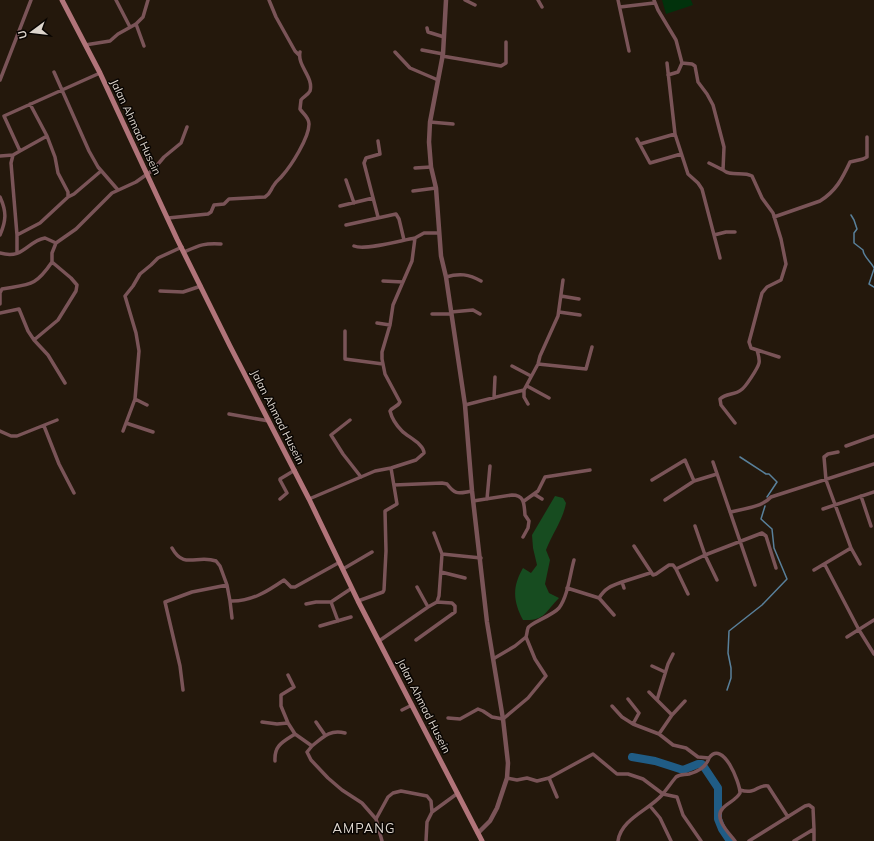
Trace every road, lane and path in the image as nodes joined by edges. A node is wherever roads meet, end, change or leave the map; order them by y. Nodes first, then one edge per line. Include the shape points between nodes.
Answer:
1 (31, 0) edge
2 (62, 0) edge
3 (116, 0) edge
4 (148, 0) edge
5 (269, 0) edge
6 (446, 0) edge
7 (465, 0) edge
8 (538, 0) edge
9 (618, 0) edge
10 (654, 1) edge
11 (476, 5) dead end
12 (542, 7) dead end
13 (620, 8) junction
14 (136, 24) junction
15 (130, 27) junction
16 (427, 28) dead end
17 (444, 37) junction
18 (506, 42) dead end
19 (85, 45) junction
20 (144, 46) dead end
21 (422, 50) dead end
22 (629, 51) dead end
23 (395, 52) dead end
24 (442, 55) junction
25 (667, 63) dead end
26 (682, 63) junction
27 (54, 72) dead end
28 (100, 73) junction
29 (668, 75) junction
30 (0, 80) edge
31 (438, 80) junction
32 (62, 89) junction
33 (30, 104) junction
34 (2, 117) edge
35 (430, 122) junction
36 (453, 124) dead end
37 (187, 127) dead end
38 (675, 134) junction
39 (47, 136) junction
40 (867, 137) dead end
41 (637, 139) dead end
42 (378, 141) dead end
43 (640, 144) junction
44 (20, 151) junction
45 (681, 154) junction
46 (0, 155) edge
47 (13, 155) junction
48 (709, 164) dead end
49 (431, 166) junction
50 (414, 168) dead end
51 (723, 170) junction
52 (101, 171) junction
53 (148, 175) junction
54 (346, 180) dead end
55 (436, 188) junction
56 (118, 190) junction
57 (413, 191) dead end
58 (0, 197) edge
59 (68, 197) junction
60 (373, 198) junction
61 (354, 203) junction
62 (340, 206) dead end
63 (378, 217) junction
64 (774, 217) junction
65 (168, 218) junction
66 (346, 225) dead end
67 (735, 232) dead end
68 (439, 233) junction
69 (18, 234) junction
70 (0, 235) edge
71 (714, 235) junction
72 (415, 238) junction
73 (404, 240) junction
74 (56, 243) junction
75 (221, 244) dead end
76 (354, 246) dead end
77 (183, 250) junction
78 (0, 253) edge
79 (17, 253) junction
80 (720, 258) dead end
81 (52, 262) junction
82 (446, 277) junction
83 (563, 280) dead end
84 (383, 281) dead end
85 (481, 281) dead end
86 (403, 282) junction
87 (201, 286) junction
88 (160, 291) dead end
89 (561, 296) junction
90 (579, 298) dead end
91 (0, 304) edge
92 (559, 312) junction
93 (0, 313) edge
94 (451, 313) junction
95 (432, 314) dead end
96 (480, 314) dead end
97 (580, 315) dead end
98 (377, 323) dead end
99 (390, 325) junction
100 (345, 331) dead end
101 (34, 340) junction
102 (592, 347) dead end
103 (757, 350) junction
104 (779, 357) dead end
105 (383, 364) junction
106 (538, 364) junction
107 (512, 366) dead end
108 (531, 376) junction
109 (495, 377) dead end
110 (65, 383) dead end
111 (527, 386) junction
112 (524, 390) junction
113 (494, 398) junction
114 (548, 398) dead end
115 (135, 399) junction
116 (528, 404) dead end
117 (148, 405) dead end
118 (465, 406) junction
119 (229, 414) dead end
120 (57, 420) dead end
121 (350, 420) dead end
122 (270, 422) junction
123 (126, 423) junction
124 (735, 423) dead end
125 (44, 426) junction
126 (0, 431) edge
127 (123, 431) dead end
128 (153, 432) dead end
129 (874, 436) edge
130 (846, 446) dead end
131 (838, 452) dead end
132 (713, 462) dead end
133 (874, 464) edge
134 (490, 466) dead end
135 (391, 468) junction
136 (295, 470) junction
137 (590, 470) dead end
138 (717, 474) junction
139 (360, 477) junction
140 (652, 480) dead end
141 (826, 480) junction
142 (694, 481) junction
143 (394, 485) junction
144 (472, 491) junction
145 (874, 492) edge
146 (74, 493) dead end
147 (534, 494) junction
148 (861, 496) junction
149 (280, 499) dead end
150 (309, 499) junction
151 (487, 499) junction
152 (542, 499) dead end
153 (664, 500) dead end
154 (473, 501) junction
155 (524, 501) junction
156 (835, 505) junction
157 (823, 509) dead end
158 (730, 512) junction
159 (874, 518) edge
160 (869, 520) junction
161 (696, 526) dead end
162 (871, 526) dead end
163 (434, 533) dead end
164 (523, 537) dead end
165 (740, 541) junction
166 (634, 546) dead end
167 (172, 548) dead end
168 (851, 548) junction
169 (372, 552) dead end
170 (442, 554) junction
171 (705, 555) junction
172 (480, 558) junction
173 (574, 560) dead end
174 (340, 562) junction
175 (825, 564) junction
176 (860, 564) dead end
177 (776, 568) dead end
178 (343, 569) junction
179 (676, 569) junction
180 (814, 570) dead end
181 (441, 572) junction
182 (650, 573) junction
183 (466, 578) dead end
184 (716, 580) dead end
185 (622, 582) junction
186 (227, 585) junction
187 (755, 585) dead end
188 (417, 587) dead end
189 (352, 588) junction
190 (567, 588) junction
191 (624, 588) dead end
192 (688, 594) dead end
193 (599, 598) junction
194 (230, 601) junction
195 (358, 601) junction
196 (331, 602) junction
197 (437, 602) junction
198 (306, 604) dead end
199 (428, 607) junction
200 (614, 615) dead end
201 (351, 617) dead end
202 (232, 618) dead end
203 (874, 620) edge
204 (338, 621) junction
205 (320, 626) dead end
206 (859, 630) junction
207 (526, 637) junction
208 (847, 637) dead end
209 (416, 640) dead end
210 (379, 641) junction
211 (873, 651) edge
212 (673, 654) dead end
213 (493, 659) junction
214 (652, 666) dead end
215 (666, 672) junction
216 (288, 675) dead end
217 (183, 690) dead end
218 (649, 692) dead end
219 (628, 699) dead end
220 (657, 700) junction
221 (685, 701) dead end
222 (412, 705) junction
223 (612, 706) dead end
224 (402, 710) dead end
225 (672, 715) junction
226 (448, 718) dead end
227 (503, 719) junction
228 (262, 722) dead end
229 (316, 722) dead end
230 (288, 723) junction
231 (633, 724) junction
232 (345, 733) dead end
233 (296, 734) junction
234 (659, 734) junction
235 (325, 736) junction
236 (312, 746) junction
237 (709, 758) junction
238 (275, 761) dead end
239 (507, 778) junction
240 (550, 778) junction
241 (740, 790) junction
242 (458, 794) junction
243 (663, 794) junction
244 (558, 797) dead end
245 (650, 806) junction
246 (432, 812) junction
247 (788, 817) junction
248 (376, 819) junction
249 (814, 829) junction
250 (478, 833) junction
251 (382, 841) edge
252 (426, 841) edge
253 (482, 841) edge
254 (618, 841) edge
255 (671, 841) edge
256 (702, 841) edge
257 (735, 841) edge
258 (749, 841) edge
259 (794, 841) edge
260 (814, 841) edge

1 - 30 street
2 - 19 main road, Jalan Ahmad Husein
3 - 15 street
4 - 14 street via 143,17
5 - 65 street via 295,51 300,54 300,62 310,80 310,91 302,98 300,106 300,110 308,119 309,127 298,154 265,197 229,199 224,204 214,205 208,214
6 - 17 street
7 - 11 street
8 - 12 street
9 - 13 street
10 - 13 street
10 - 26 street via 676,40
13 - 22 street
14 - 15 street
14 - 20 street
15 - 19 street via 110,41
16 - 17 street via 428,32
17 - 24 street
18 - 24 street via 506,63 501,66
19 - 28 main road, Jalan Ahmad Husein
21 - 24 street
23 - 31 street via 410,68
24 - 31 street
25 - 29 street
26 - 29 street via 678,72
26 - 51 street via 695,66 698,82 713,105 724,147
27 - 32 street
28 - 32 street
28 - 53 main road, Jalan Ahmad Husein
29 - 38 street
31 - 35 street
32 - 33 street
32 - 52 street via 89,151
33 - 34 street
33 - 39 street
34 - 44 street
35 - 36 street
35 - 49 street
37 - 53 street via 181,143
38 - 43 street
38 - 45 street
39 - 44 street
39 - 59 street
40 - 64 street via 867,156 864,160 850,162 840,183 825,198
41 - 43 street
42 - 60 street via 380,154 366,158 364,163
43 - 45 street via 650,163
44 - 47 street
45 - 71 street via 690,176 702,189
46 - 47 street
47 - 69 street via 11,163
48 - 51 street
49 - 50 street
49 - 55 street
51 - 64 street via 730,174 752,176
52 - 56 street
52 - 59 street
53 - 56 street
53 - 65 main road, Jalan Ahmad Husein
54 - 61 street
55 - 57 street
55 - 68 street
56 - 74 street via 76,229
58 - 70 street via 5,210 5,222
59 - 69 street via 40,223
60 - 61 street
60 - 63 street
61 - 62 street
63 - 66 street
63 - 73 street via 397,215
64 - 103 street via 786,264 781,280 767,287 762,293 749,342 751,348
65 - 77 main road, Jalan Ahmad Husein
67 - 71 street
68 - 72 street via 424,233
68 - 82 street
69 - 79 street
71 - 80 street
72 - 73 street
72 - 86 street via 412,261
73 - 76 street via 358,248
74 - 79 street via 41,238 24,251
74 - 81 street
75 - 77 street via 207,244
77 - 87 main road, Jalan Ahmad Husein
77 - 115 street via 158,258 140,274 125,296 139,351
78 - 79 street
81 - 91 street via 31,284 2,289
81 - 101 street via 74,282 76,291 58,320
82 - 85 street via 464,274
82 - 94 street
83 - 89 street
84 - 86 street
86 - 99 street via 393,306
87 - 88 street via 183,292
87 - 122 main road, Jalan Ahmad Husein
89 - 90 street
89 - 92 street
92 - 97 street
92 - 106 street
93 - 101 street via 19,309
94 - 95 street
94 - 96 street via 473,310
94 - 118 street
98 - 99 street
99 - 105 street via 382,352
100 - 105 street via 345,360
101 - 110 street via 48,355
102 - 106 street via 586,369
103 - 104 street
103 - 124 street via 759,364 744,388 720,399
105 - 135 street via 386,378 400,401 400,404 390,410 391,416 402,432 421,446 424,452 416,460
106 - 108 street
107 - 108 street
108 - 111 street
109 - 113 street
111 - 112 street
111 - 114 street
112 - 113 street
112 - 116 street
113 - 118 street
115 - 117 street
115 - 123 street
118 - 144 street
119 - 122 street
120 - 125 street
121 - 139 street via 330,435
122 - 136 main road, Jalan Ahmad Husein
123 - 127 street
123 - 128 street
125 - 126 street via 14,436
125 - 146 street
129 - 130 street
131 - 141 street via 824,457
132 - 138 street
133 - 141 street
134 - 151 street
135 - 139 street
135 - 143 street
136 - 149 street via 280,478 287,493
136 - 150 main road, Jalan Ahmad Husein
137 - 147 street via 545,477
138 - 142 street
138 - 158 street
139 - 150 street
140 - 142 street via 685,460
141 - 156 street
141 - 158 street via 771,497 767,502
142 - 153 street
143 - 144 street via 442,483 448,484 456,493
143 - 195 street via 397,504 386,509 384,513 384,590
144 - 154 street
145 - 148 street
147 - 152 street
147 - 155 street
148 - 156 street
148 - 160 street
150 - 174 main road, Jalan Ahmad Husein
151 - 154 street
151 - 155 street via 517,495
154 - 172 street
155 - 164 street via 524,514 529,519 529,524
156 - 157 street
156 - 168 street
158 - 165 street
159 - 160 street
160 - 162 street
161 - 171 street
163 - 170 street
165 - 171 street
165 - 177 street via 765,534
165 - 187 street
166 - 182 street
167 - 186 street via 182,560 216,560
168 - 175 street
168 - 176 street
169 - 178 street
170 - 172 street
170 - 181 street
171 - 179 street
171 - 184 street
172 - 213 street
173 - 190 street
174 - 178 main road, Jalan Ahmad Husein
174 - 194 street via 291,588 284,580 252,598
175 - 180 street
175 - 206 street
178 - 189 main road, Jalan Ahmad Husein
179 - 182 street via 669,565 656,574
179 - 192 street
181 - 183 street
181 - 197 street
182 - 185 street
185 - 191 street
185 - 193 street via 609,586
186 - 194 street
186 - 217 street via 192,592 165,602
188 - 199 street
189 - 195 main road, Jalan Ahmad Husein
189 - 196 street
190 - 193 street
190 - 207 street via 558,608 529,626
193 - 200 street
194 - 202 street
195 - 210 main road, Jalan Ahmad Husein
196 - 198 street
196 - 204 street
197 - 199 street
197 - 209 street via 452,603 455,612
199 - 210 street
201 - 204 street
203 - 206 street
204 - 205 street
206 - 208 street
206 - 211 street
207 - 213 street
207 - 227 street via 535,659 546,676 528,698
210 - 222 main road, Jalan Ahmad Husein
212 - 215 street
213 - 227 street
214 - 215 street
215 - 220 street
216 - 230 street via 294,687 281,695 281,704
218 - 220 street
219 - 231 street via 639,713
220 - 225 street
221 - 225 street
222 - 224 street
222 - 242 main road, Jalan Ahmad Husein
223 - 231 street
225 - 234 street
226 - 227 street via 460,720 478,710
227 - 239 street via 508,763
228 - 230 street
229 - 235 street
230 - 233 street
231 - 234 street
232 - 235 street via 337,731
233 - 236 street
233 - 238 street via 276,748
234 - 237 street via 673,745 686,748 698,757
235 - 236 street
236 - 248 street via 307,752 315,765 335,785 362,803
237 - 241 street via 717,753 724,757
237 - 243 street via 702,768 678,775
239 - 240 street via 537,781
239 - 250 street via 497,808 490,821
240 - 243 street via 593,754 612,771 643,779
240 - 244 street
241 - 247 street via 752,792 768,786
241 - 257 street via 739,796 720,812 724,828
242 - 246 street
242 - 250 main road, Jalan Ahmad Husein
243 - 245 street
243 - 256 street via 679,799 683,815
245 - 254 street via 624,827
245 - 255 street via 660,818
246 - 248 street via 431,801 427,796 398,791 388,797
246 - 252 street via 427,822
247 - 249 street via 805,806 811,806
247 - 258 street
248 - 251 street
249 - 259 street
249 - 260 street
250 - 253 main road, Jalan Ahmad Husein

